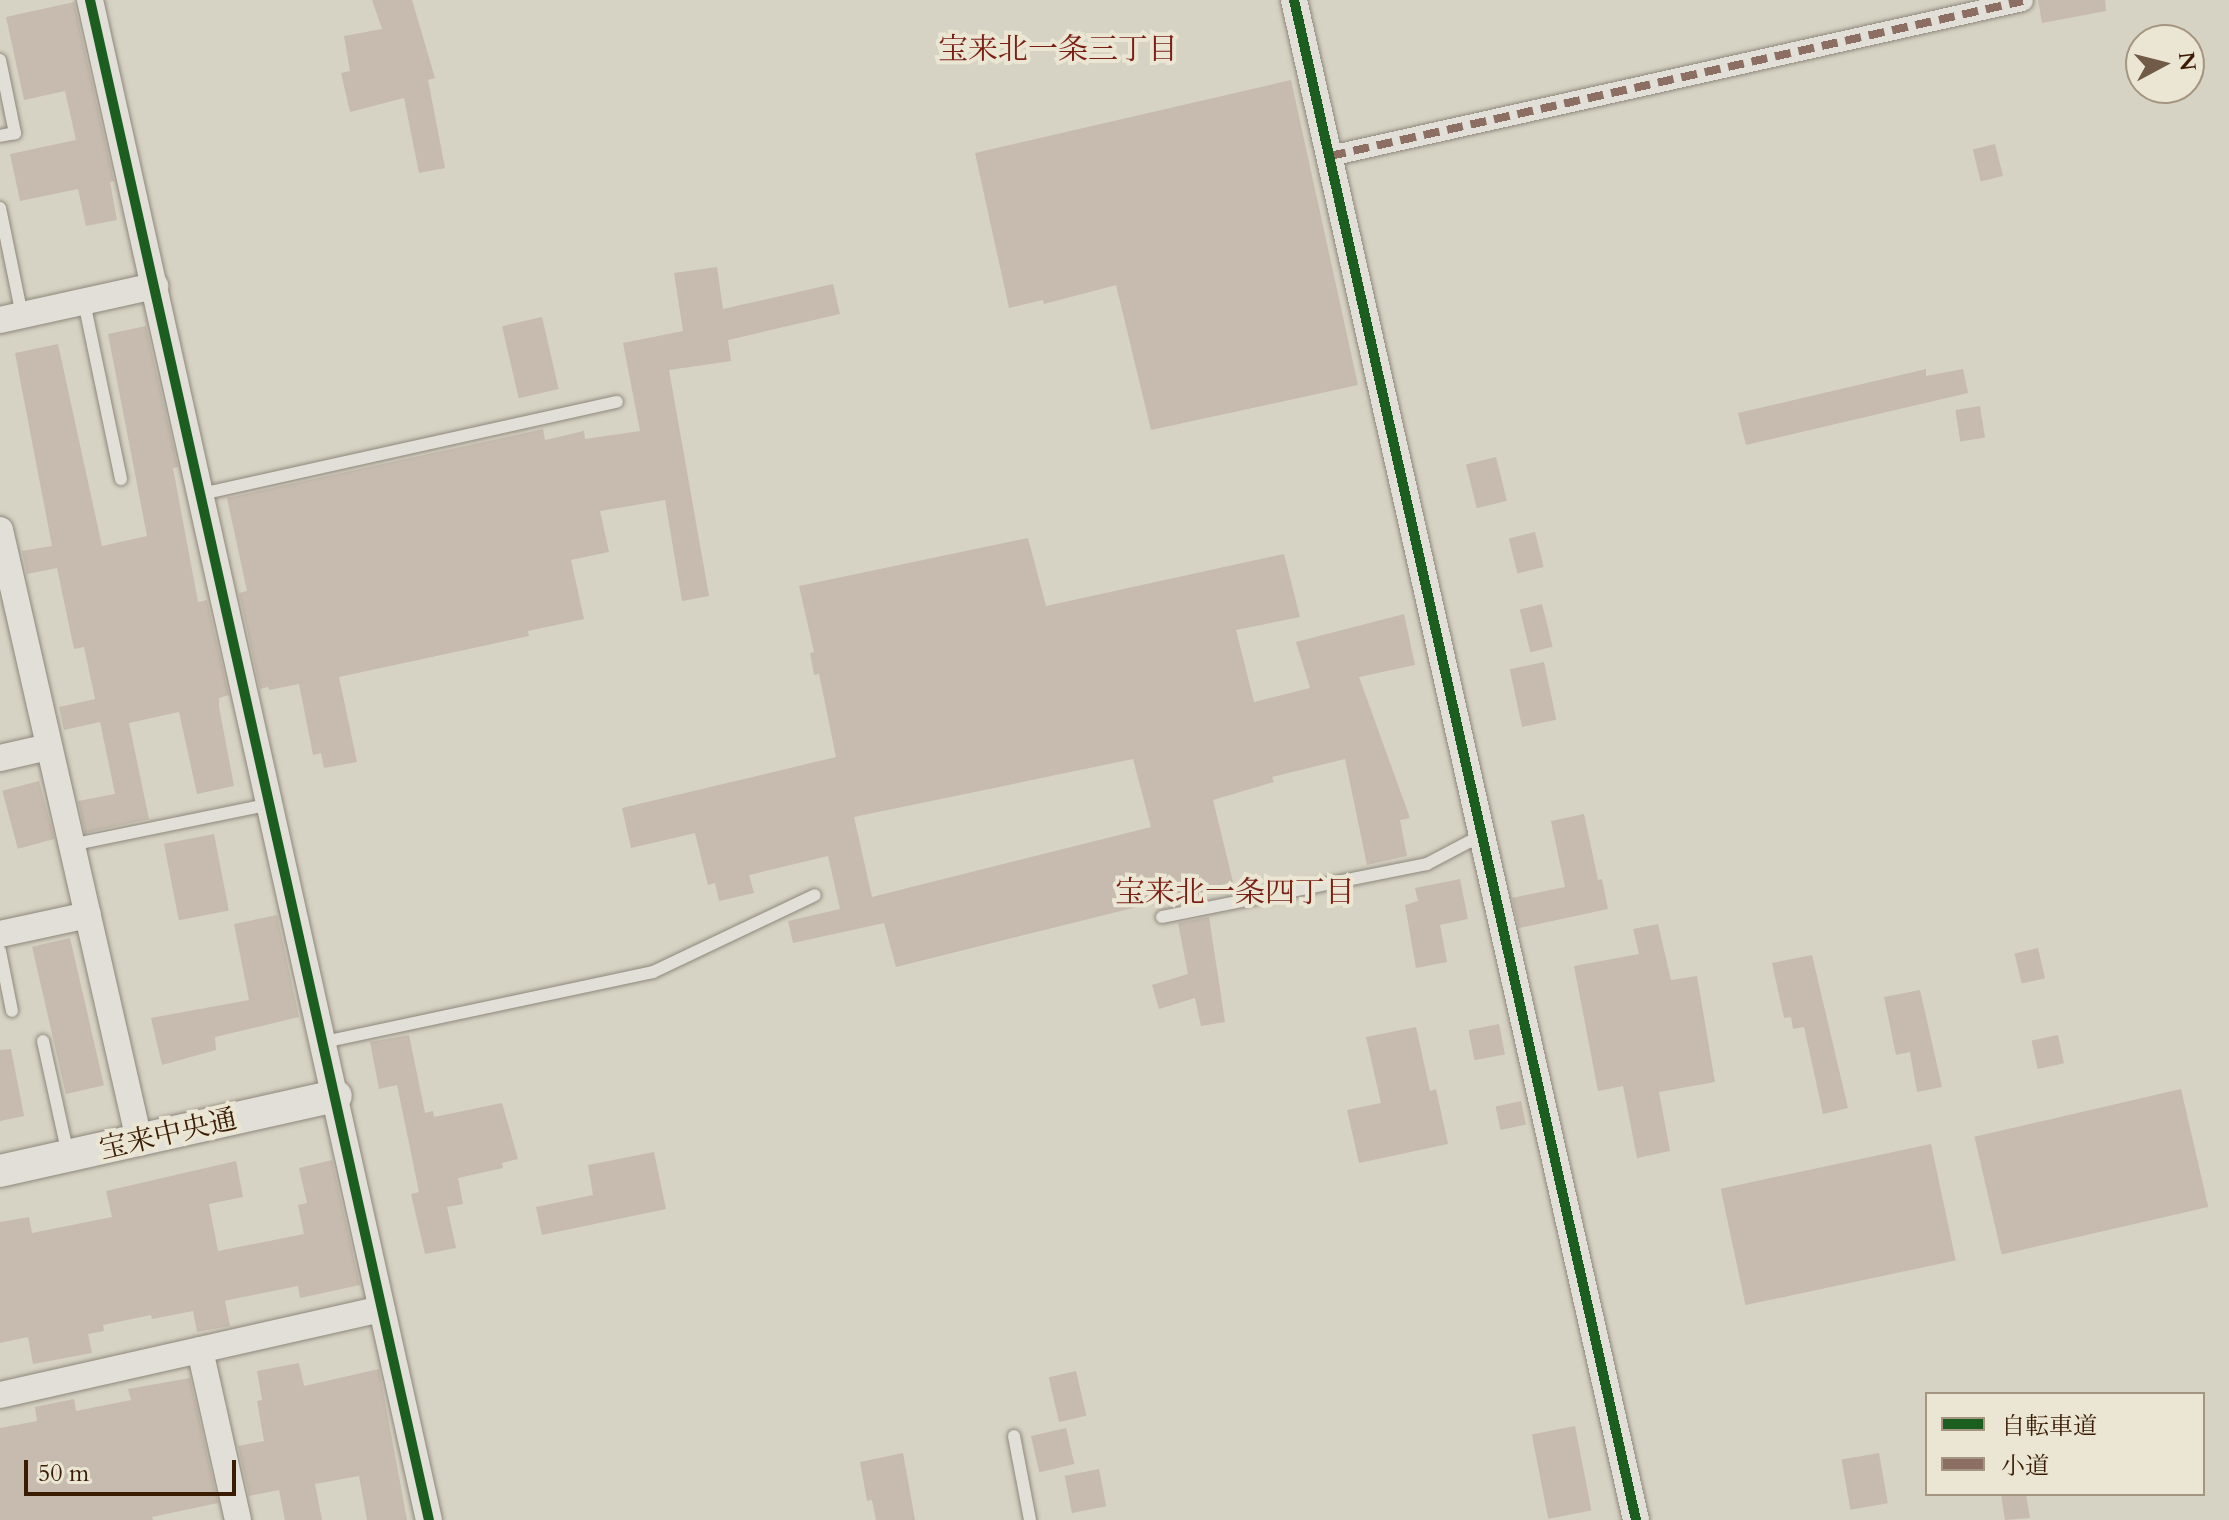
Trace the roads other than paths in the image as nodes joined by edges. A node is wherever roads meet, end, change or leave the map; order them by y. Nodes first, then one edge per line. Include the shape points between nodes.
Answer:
1 (90, 0) edge
2 (1294, 0) edge
3 (2023, 1) edge
4 (0, 60) edge
5 (0, 136) edge
6 (1330, 156) junction
7 (0, 208) edge
8 (155, 286) junction
9 (84, 302) junction
10 (11, 318) edge
11 (617, 402) dead end
12 (121, 479) dead end
13 (201, 494) junction
14 (0, 530) edge
15 (48, 747) junction
16 (0, 758) edge
17 (271, 804) junction
18 (1482, 835) junction
19 (71, 845) junction
20 (815, 895) dead end
21 (88, 915) junction
22 (1162, 917) dead end
23 (0, 934) edge
24 (0, 951) edge
25 (12, 1011) dead end
26 (43, 1041) dead end
27 (324, 1042) junction
28 (336, 1096) junction
29 (139, 1140) junction
30 (69, 1156) junction
31 (0, 1171) edge
32 (381, 1309) junction
33 (200, 1350) junction
34 (0, 1395) edge
35 (1014, 1436) dead end
36 (234, 1519) edge
37 (429, 1520) edge
38 (1030, 1520) edge
39 (1636, 1520) edge

1 - 8 street
2 - 6 street
3 - 6 street
4 - 5 lane via 15,133
6 - 18 street
7 - 10 lane
8 - 9 street
8 - 13 street
9 - 10 street
9 - 12 lane
11 - 13 lane
13 - 17 street
14 - 15 street
15 - 16 street
15 - 19 street
17 - 19 lane
17 - 27 street
18 - 22 lane via 1427,864
18 - 39 street
19 - 21 street
20 - 27 lane via 653,972
21 - 23 street
21 - 29 street
24 - 25 lane
26 - 30 lane
27 - 28 street
28 - 29 street, 宝来中央通
28 - 32 street
29 - 30 street, 宝来中央通
30 - 31 street, 宝来中央通
32 - 33 street
32 - 37 street
33 - 34 street
33 - 36 street
35 - 38 lane

